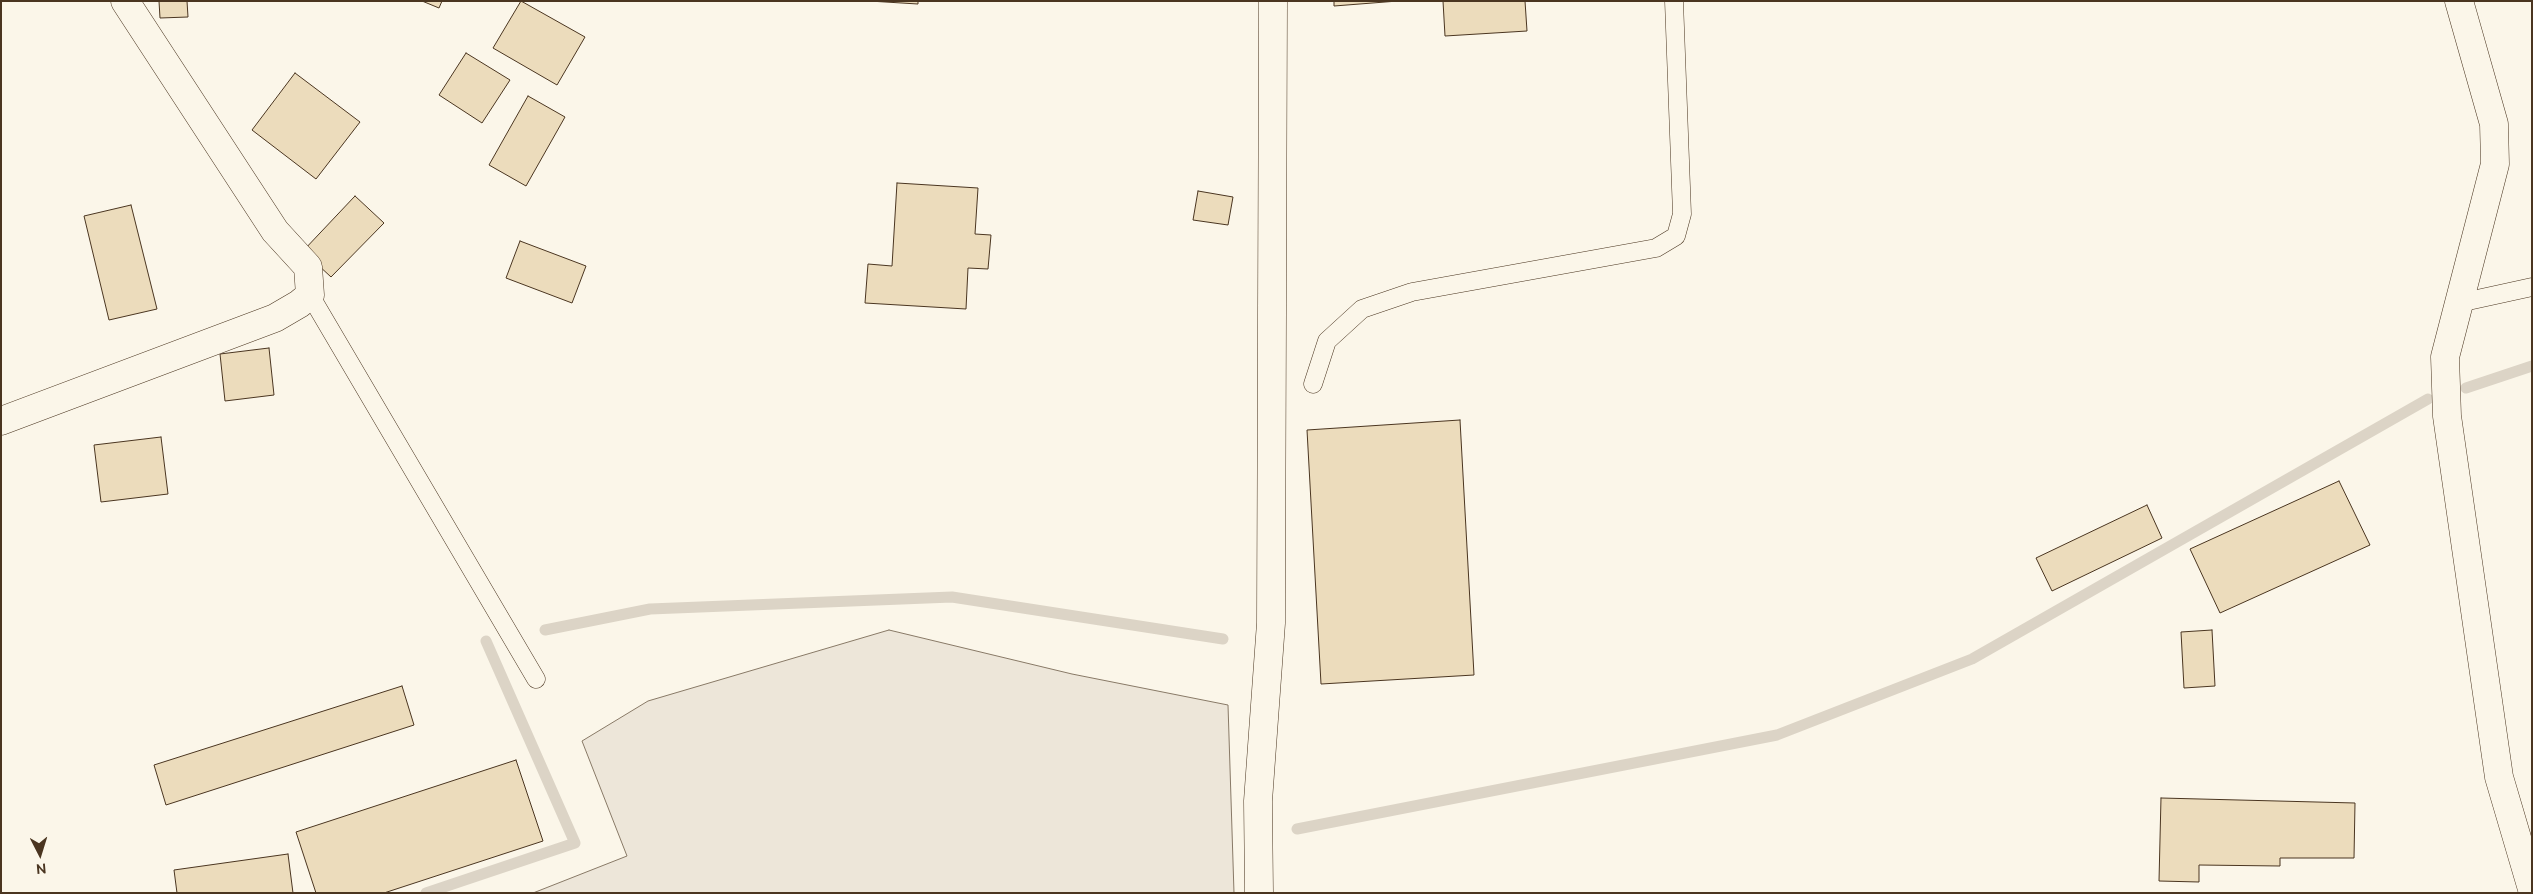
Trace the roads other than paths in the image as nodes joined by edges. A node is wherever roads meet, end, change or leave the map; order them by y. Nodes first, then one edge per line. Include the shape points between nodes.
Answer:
1 (125, 1) edge
2 (1273, 1) edge
3 (1674, 1) edge
4 (2459, 1) edge
5 (2532, 287) edge
6 (310, 295) junction
7 (2459, 303) junction
8 (1313, 384) dead end
9 (1, 421) edge
10 (536, 679) dead end
11 (2532, 889) edge
12 (1259, 893) edge

1 - 6 street via 275,231 308,267
2 - 12 street via 1271,623 1258,801
3 - 8 lane via 1682,214 1676,236 1656,248 1412,292 1362,309 1327,340
4 - 7 street via 2494,124 2494,164
5 - 7 lane
6 - 9 street via 275,318
6 - 10 lane
7 - 11 street via 2446,357 2447,416 2499,777

